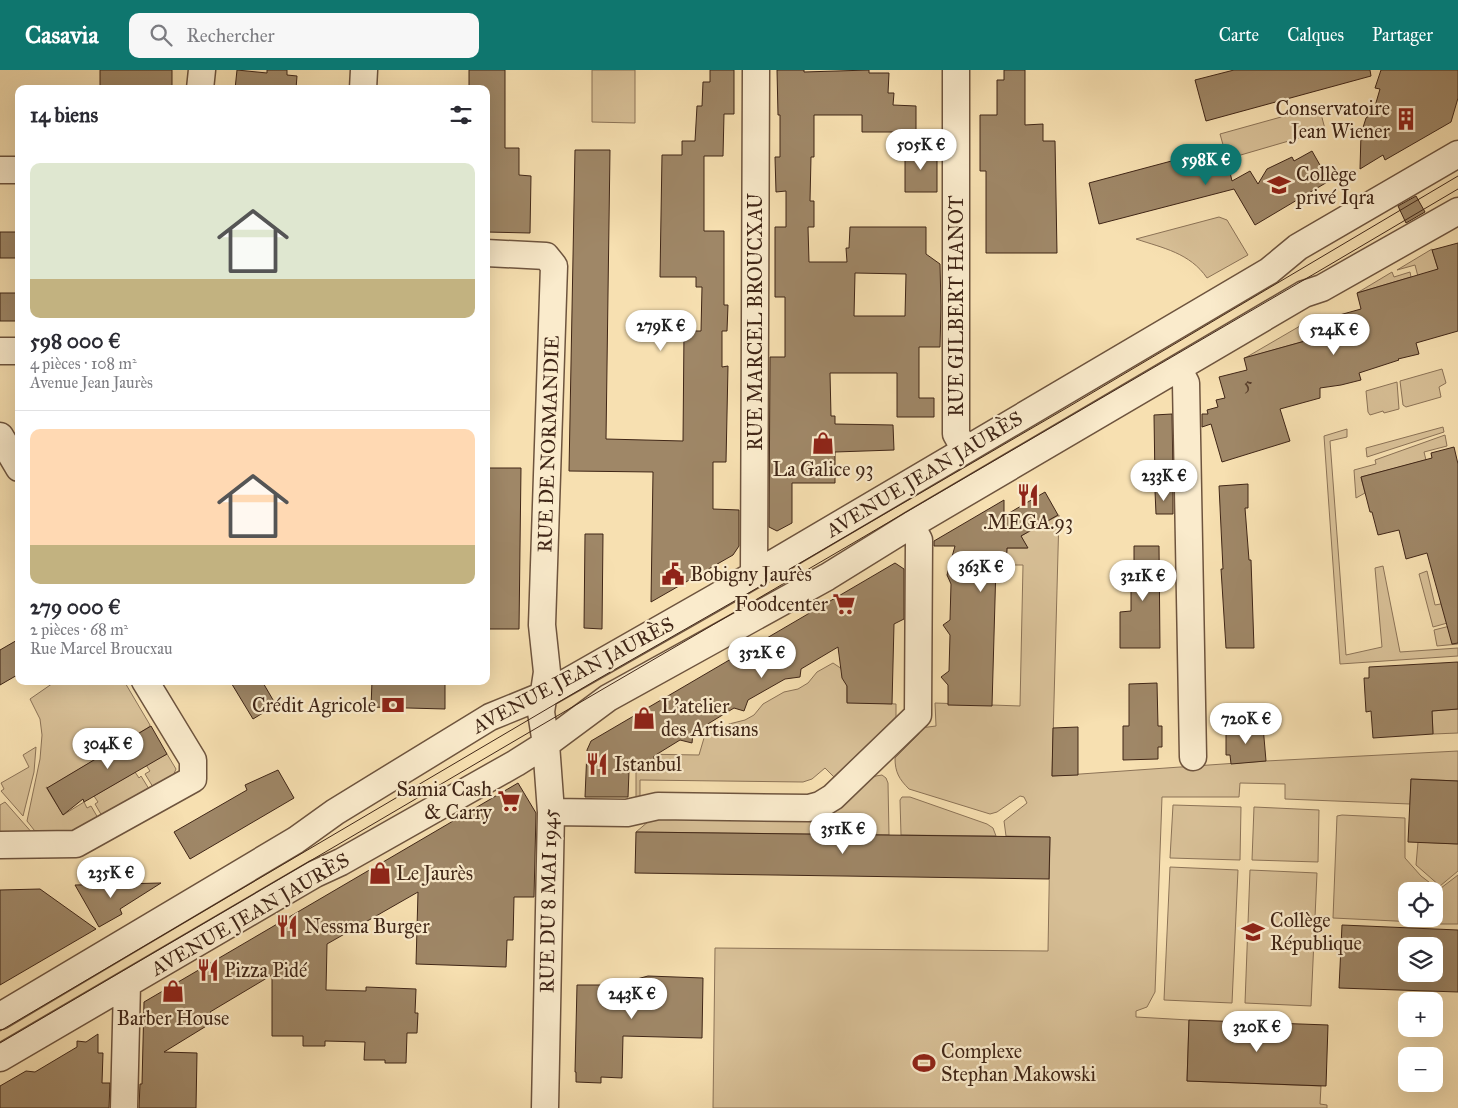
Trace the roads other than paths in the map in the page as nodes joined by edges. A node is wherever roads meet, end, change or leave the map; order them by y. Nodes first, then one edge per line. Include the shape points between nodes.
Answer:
1 (202, 70) edge
2 (364, 70) edge
3 (756, 70) edge
4 (956, 70) edge
5 (200, 85) edge
6 (363, 85) edge
7 (1458, 154) edge
8 (0, 170) edge
9 (15, 170) edge
10 (1458, 211) edge
11 (490, 252) edge
12 (0, 351) edge
13 (15, 351) edge
14 (1178, 368) junction
15 (0, 436) edge
16 (964, 450) junction
17 (15, 461) edge
18 (911, 525) junction
19 (754, 575) junction
20 (147, 685) edge
21 (544, 695) junction
22 (546, 744) junction
23 (1193, 757) dead end
24 (551, 812) junction
25 (0, 845) edge
26 (127, 984) junction
27 (0, 1016) edge
28 (0, 1058) edge
29 (124, 1108) edge
30 (545, 1108) edge

1 - 5 street
2 - 6 street
3 - 19 street, RUE MARCEL BROUCXAU
4 - 16 street, RUE GILBERT HANOT via 956,434
7 - 16 street, AVENUE JEAN JAURÈS via 1298,247 1269,271
8 - 9 street
10 - 14 street, AVENUE JEAN JAURÈS via 1322,288 1304,294
11 - 21 street, RUE DE NORMANDIE via 546,256 554,266 542,625 547,672
12 - 13 street
14 - 18 street, AVENUE JEAN JAURÈS
14 - 23 street via 1186,383
15 - 17 street
16 - 19 street, AVENUE JEAN JAURÈS
18 - 22 street, AVENUE JEAN JAURÈS via 827,577 608,698
18 - 24 street via 919,540 918,715 832,797 810,808 658,806 627,813
19 - 21 street, AVENUE JEAN JAURÈS
20 - 25 street via 193,760 193,779 76,844
21 - 22 street, RUE DU 8 MAI 1945 via 542,712
21 - 27 street, AVENUE JEAN JAURÈS via 482,722 335,812 296,840
22 - 24 street, RUE DU 8 MAI 1945
22 - 26 street, AVENUE JEAN JAURÈS
24 - 30 street, RUE DU 8 MAI 1945
26 - 28 street, AVENUE JEAN JAURÈS
26 - 29 street

